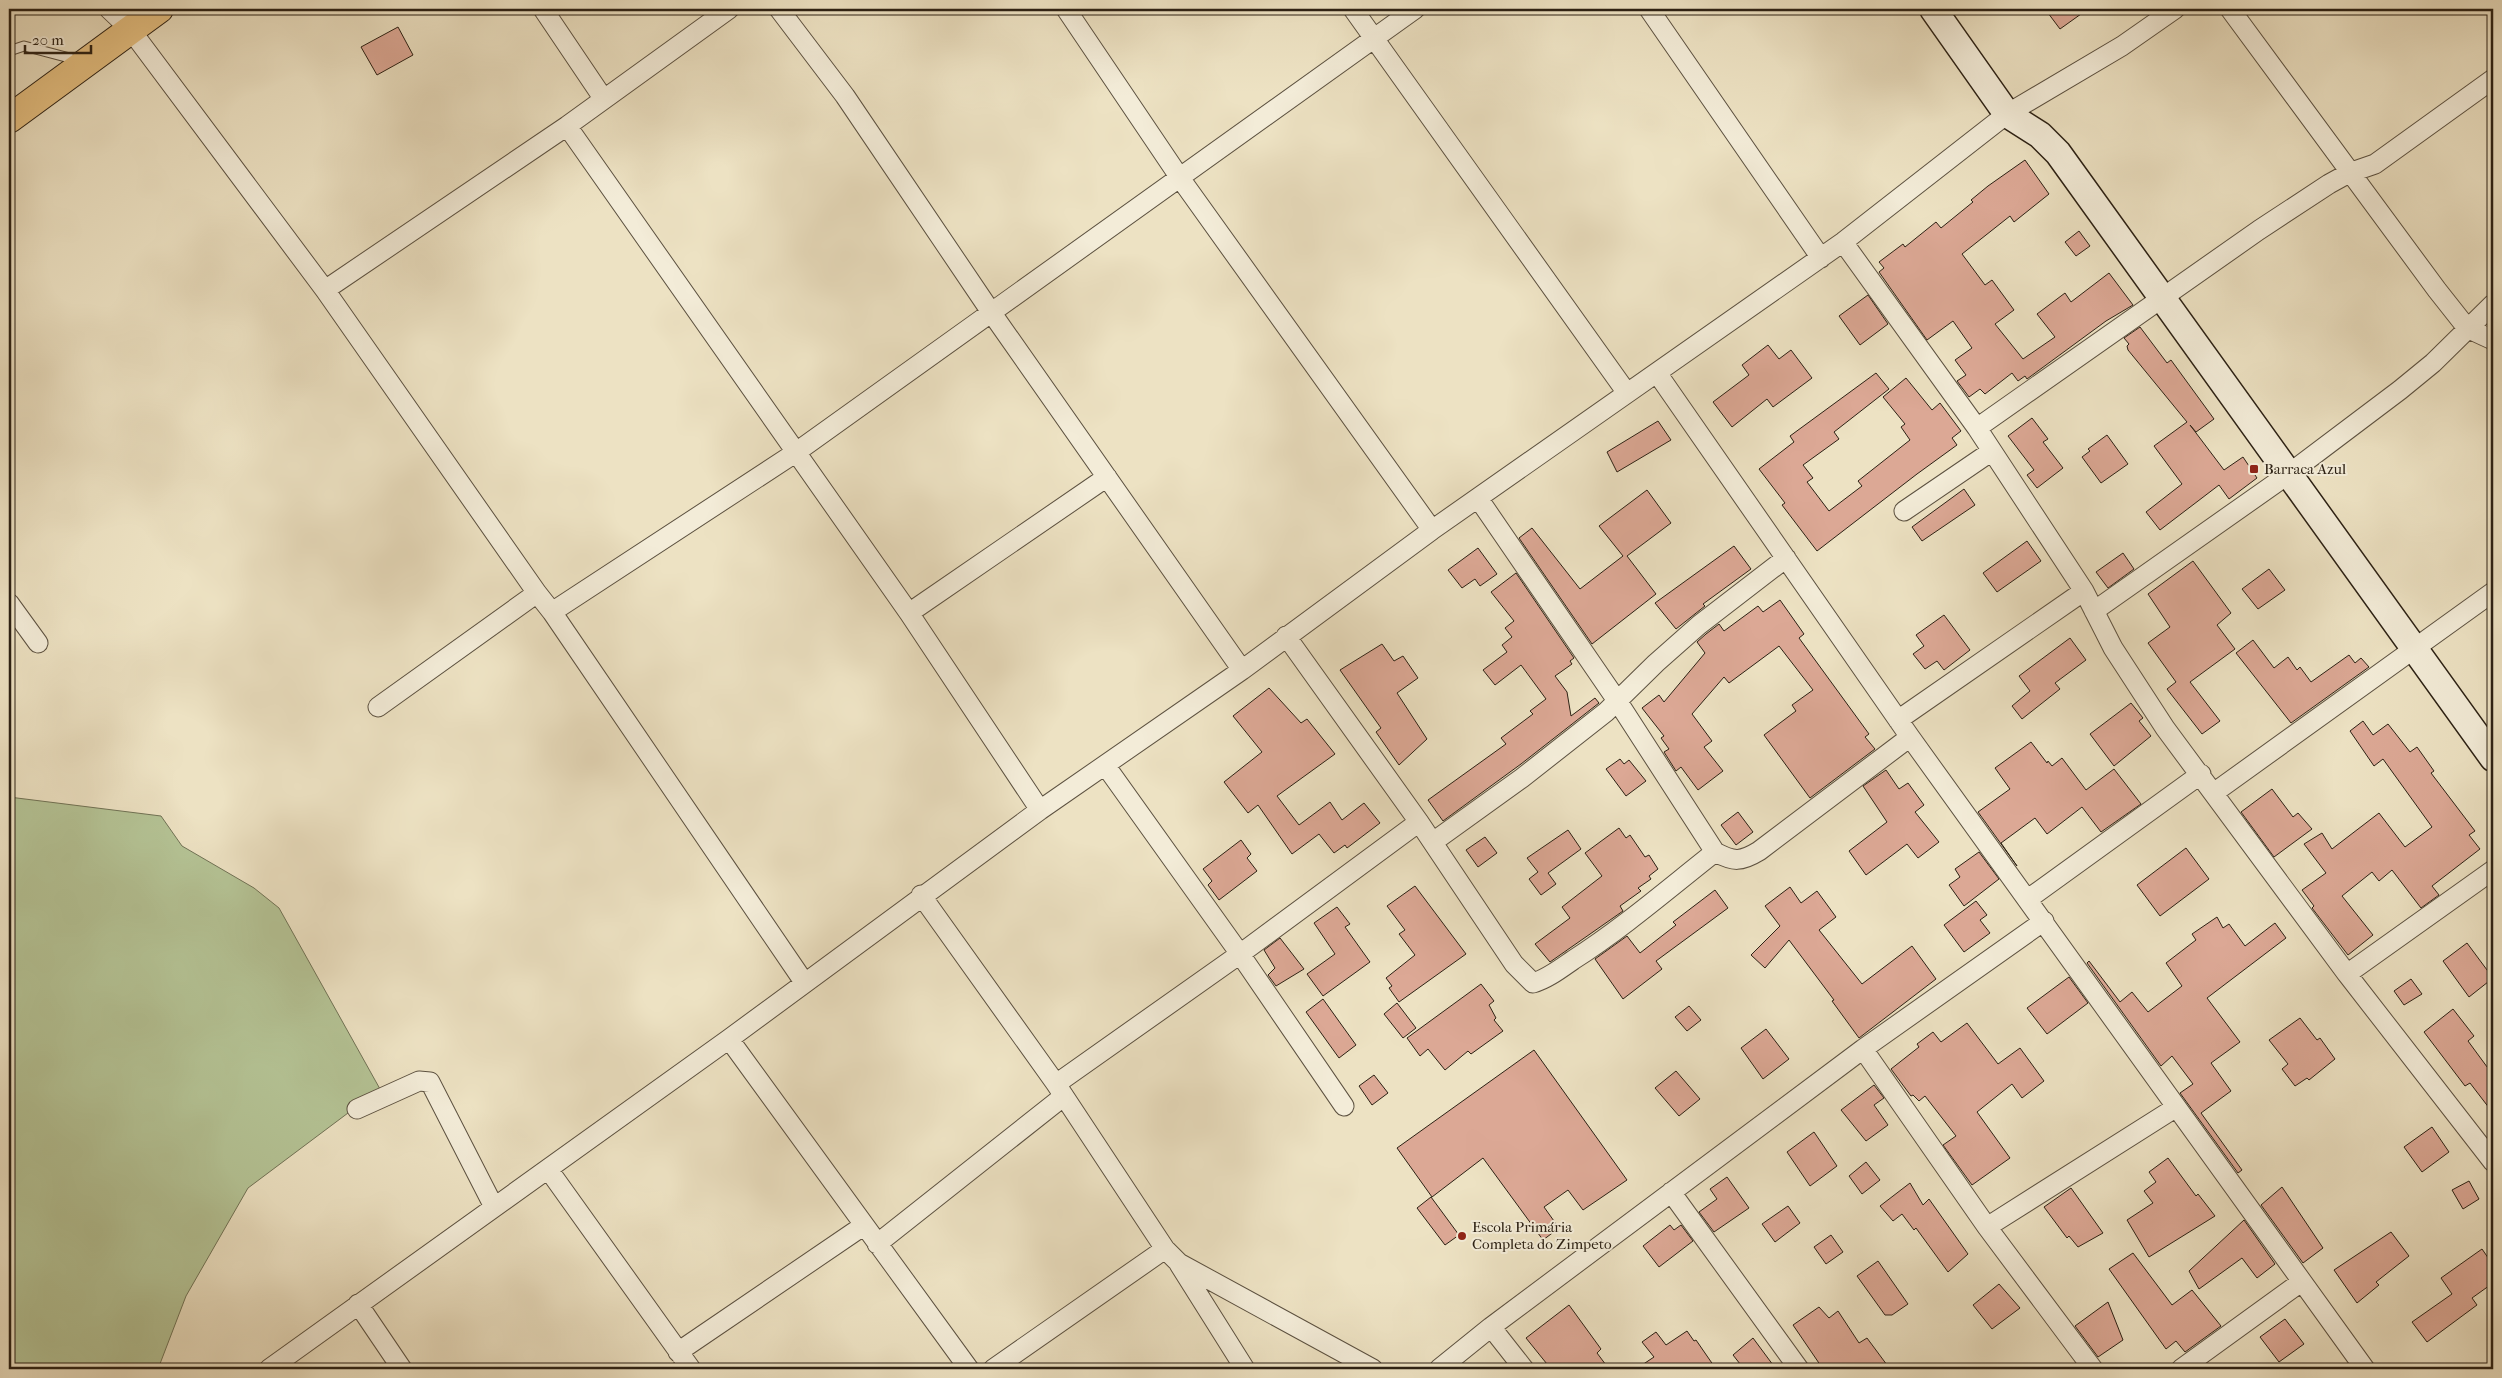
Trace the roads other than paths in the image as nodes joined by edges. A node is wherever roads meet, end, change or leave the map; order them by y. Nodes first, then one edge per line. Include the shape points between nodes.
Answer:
1 (109, 9) edge
2 (159, 9) edge
3 (543, 9) edge
4 (729, 9) edge
5 (779, 9) edge
6 (1066, 9) edge
7 (1353, 9) edge
8 (1415, 9) edge
9 (1649, 9) edge
10 (1933, 9) edge
11 (2175, 9) edge
12 (2230, 9) edge
13 (130, 29) junction
14 (1374, 39) junction
15 (9, 51) edge
16 (86, 63) junction
17 (2493, 79) edge
18 (604, 98) junction
19 (2007, 114) junction
20 (9, 119) edge
21 (567, 126) junction
22 (2349, 174) junction
23 (1180, 178) junction
24 (1844, 242) junction
25 (1820, 258) junction
26 (325, 290) junction
27 (2161, 297) junction
28 (2493, 304) edge
29 (991, 312) junction
30 (2467, 328) junction
31 (2493, 340) edge
32 (1657, 373) junction
33 (1627, 393) junction
34 (1977, 428) junction
35 (1992, 451) junction
36 (795, 453) junction
37 (2290, 473) junction
38 (1107, 477) junction
39 (1478, 498) junction
40 (1904, 511) dead end
41 (1432, 530) junction
42 (1786, 558) junction
43 (2084, 591) junction
44 (2493, 592) edge
45 (537, 593) junction
46 (9, 603) edge
47 (2094, 610) junction
48 (552, 612) junction
49 (909, 612) junction
50 (1286, 636) junction
51 (38, 643) dead end
52 (2416, 649) junction
53 (1242, 670) junction
54 (1618, 702) junction
55 (378, 708) dead end
56 (1898, 720) junction
57 (1910, 737) junction
58 (2493, 758) edge
59 (1105, 764) junction
60 (2201, 774) junction
61 (2214, 792) junction
62 (1040, 810) junction
63 (1419, 822) junction
64 (1433, 842) junction
65 (1715, 852) junction
66 (2493, 870) edge
67 (921, 895) junction
68 (2028, 899) junction
69 (2044, 921) junction
70 (1240, 954) junction
71 (2347, 974) junction
72 (804, 982) junction
73 (729, 1039) junction
74 (1864, 1049) junction
75 (1060, 1090) junction
76 (1344, 1106) dead end
77 (2175, 1108) junction
78 (357, 1109) dead end
79 (2490, 1153) edge
80 (548, 1168) junction
81 (1672, 1192) junction
82 (494, 1207) junction
83 (863, 1226) junction
84 (1987, 1227) junction
85 (877, 1244) junction
86 (1165, 1249) junction
87 (1179, 1263) junction
88 (2301, 1282) junction
89 (358, 1304) junction
90 (1491, 1328) junction
91 (678, 1352) junction
92 (270, 1369) edge
93 (402, 1369) edge
94 (690, 1369) edge
95 (969, 1369) edge
96 (993, 1369) edge
97 (1246, 1369) edge
98 (1373, 1369) edge
99 (1439, 1369) edge
100 (1524, 1369) edge
101 (1799, 1369) edge
102 (2093, 1369) edge
103 (2181, 1369) edge
104 (2365, 1369) edge

1 - 13 street
2 - 13 highway
3 - 18 street
4 - 18 street
5 - 29 street via 845,96
6 - 23 street
7 - 14 street
8 - 14 street
9 - 25 street
10 - 19 street
11 - 19 street via 2122,46
12 - 22 street
13 - 16 highway
13 - 26 street
14 - 23 street
14 - 33 street
15 - 16 lane via 24,46
16 - 20 highway
17 - 22 street via 2392,154
18 - 21 street
19 - 24 street
19 - 27 street via 2040,135 2058,153
21 - 26 street
21 - 36 street
22 - 27 street
22 - 30 street
23 - 29 street
23 - 41 street
24 - 25 street
24 - 34 street
25 - 32 street
26 - 45 street
27 - 34 street
27 - 37 street
28 - 30 street
29 - 36 street
29 - 38 street
30 - 31 street
30 - 37 street via 2433,363
32 - 33 street
32 - 42 street
33 - 39 street
34 - 35 street
35 - 40 street
35 - 43 street
36 - 48 street
36 - 49 street
37 - 47 street
37 - 52 street
38 - 49 street
38 - 53 street
39 - 41 street
39 - 54 street
41 - 50 street
42 - 54 street via 1698,626
42 - 56 street
43 - 47 street
43 - 56 street
44 - 52 street
45 - 48 street
45 - 55 street
46 - 51 street
47 - 60 street via 2118,655 2165,728
48 - 72 street
49 - 62 street
50 - 53 street
50 - 63 street
52 - 58 street
52 - 61 street
53 - 59 street
54 - 64 street via 1522,778
54 - 65 street
56 - 57 street
57 - 65 street via 1745,860 1728,859
57 - 68 street
59 - 62 street
59 - 70 street
60 - 61 street
60 - 68 street
61 - 71 street
62 - 67 street
63 - 64 street
63 - 70 street
64 - 65 street via 1514,964 1533,983 1541,981 1650,906
66 - 71 street
67 - 72 street
67 - 75 street
68 - 69 street
69 - 74 street
69 - 77 street
70 - 75 street
70 - 76 street
71 - 79 street
72 - 73 street
73 - 80 street
73 - 83 street
74 - 81 street
74 - 84 street
75 - 85 street
75 - 86 street
77 - 84 street
77 - 88 street
78 - 82 street via 418,1081 430,1082
80 - 82 street
80 - 91 street
81 - 90 street
81 - 101 street
82 - 89 street
83 - 85 street
83 - 91 street
84 - 102 street
85 - 95 street
86 - 87 street
86 - 96 street
87 - 97 street
87 - 98 street
88 - 103 street
88 - 104 street
89 - 92 street
89 - 93 street
90 - 99 street
90 - 100 street
91 - 94 street

